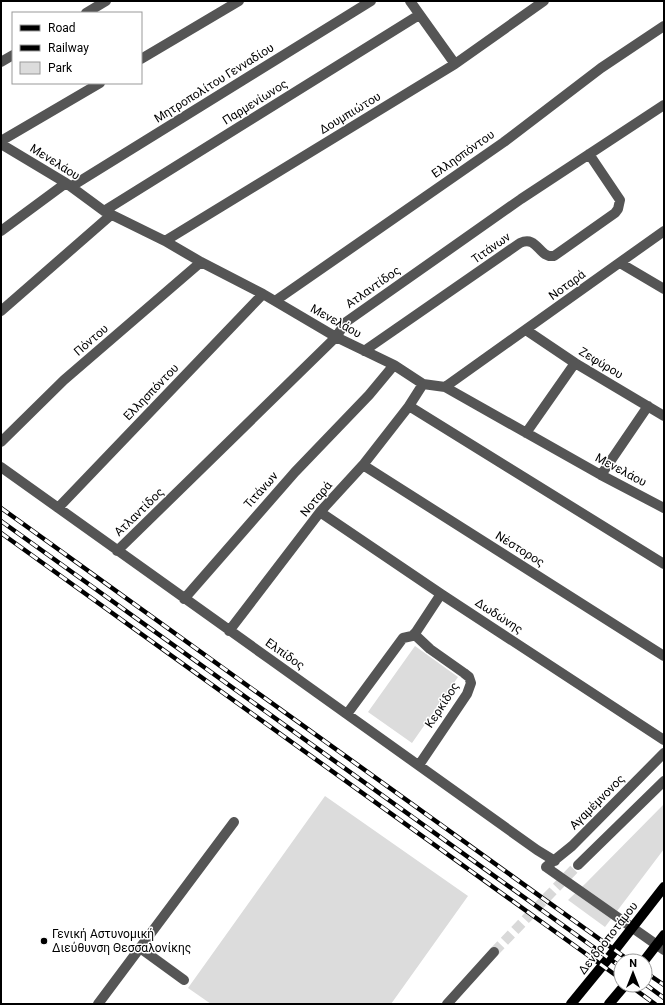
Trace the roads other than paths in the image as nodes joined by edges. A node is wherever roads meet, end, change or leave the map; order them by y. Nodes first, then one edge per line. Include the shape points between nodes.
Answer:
1 (106, 1) edge
2 (239, 1) edge
3 (371, 1) edge
4 (410, 1) edge
5 (544, 1) edge
6 (88, 12) edge
7 (420, 15) junction
8 (664, 26) edge
9 (12, 56) edge
10 (142, 58) edge
11 (1, 62) edge
12 (455, 64) junction
13 (98, 84) edge
14 (664, 105) edge
15 (1, 143) edge
16 (590, 154) junction
17 (69, 184) junction
18 (108, 213) junction
19 (1, 231) edge
20 (664, 232) edge
21 (165, 241) junction
22 (201, 262) junction
23 (620, 263) junction
24 (664, 289) edge
25 (263, 294) junction
26 (275, 301) junction
27 (1, 311) edge
28 (526, 330) junction
29 (336, 337) junction
30 (364, 351) junction
31 (575, 363) junction
32 (394, 365) junction
33 (423, 384) junction
34 (445, 388) junction
35 (409, 406) junction
36 (648, 406) junction
37 (664, 416) edge
38 (526, 433) junction
39 (1, 442) edge
40 (363, 465) junction
41 (1, 467) edge
42 (601, 475) junction
43 (58, 508) junction
44 (664, 508) edge
45 (320, 512) junction
46 (117, 552) junction
47 (664, 564) edge
48 (441, 594) junction
49 (184, 599) junction
50 (229, 631) junction
51 (414, 634) junction
52 (664, 656) edge
53 (347, 714) junction
54 (664, 740) edge
55 (664, 753) edge
56 (419, 765) junction
57 (664, 781) edge
58 (234, 822) dead end
59 (555, 860) junction
60 (578, 865) tunnel mouth
61 (664, 887) edge
62 (664, 935) edge
63 (140, 948) junction
64 (664, 950) edge
65 (494, 952) tunnel mouth
66 (650, 953) edge
67 (184, 980) dead end
68 (618, 993) edge
69 (98, 1004) edge
70 (447, 1004) edge
71 (571, 1004) edge
72 (609, 1004) edge

1 - 6 street
2 - 10 street
3 - 17 street, Μητροπολίτου Γενναδίου
4 - 7 street
5 - 12 street, Δουμπιώτου
7 - 12 street
7 - 18 street, Παρμενίωνος
8 - 26 street, Ελλησπόντου via 601,68 504,142
9 - 11 street
12 - 21 street, Δουμπιώτου
13 - 15 street
14 - 16 street, Ατλαντίδος
15 - 17 street, Μενελάου
16 - 29 street, Ατλαντίδος via 521,198 346,322
16 - 30 street, Τιτάνων via 620,200 615,212 554,256 545,255 528,241 520,244
17 - 18 street, Μενελάου
17 - 19 street, Μητροπολίτου Γενναδίου
18 - 21 street, Μενελάου
18 - 27 street, Παρμενίωνος
20 - 23 street, Νοταρά
21 - 22 street, Μενελάου
22 - 25 street, Μενελάου
22 - 39 street, Πόντου via 64,380
23 - 24 street
23 - 28 street, Νοταρά
25 - 26 street, Μενελάου
25 - 43 street, Ελλησπόντου
26 - 29 street, Μενελάου
28 - 31 street, Ζεφύρου
28 - 34 street, Νοταρά
29 - 30 street, Μενελάου
29 - 46 street, Ατλαντίδος
30 - 32 street, Μενελάου
31 - 36 street, Ζεφύρου
31 - 38 street
32 - 33 street, Μενελάου
32 - 49 street, Τιτάνων via 369,395 295,472
33 - 34 street, Μενελάου
33 - 35 street, Νοταρά
34 - 38 street, Μενελάου
35 - 40 street, Νοταρά
35 - 47 street
36 - 37 street, Ζεφύρου
36 - 42 street
38 - 42 street, Μενελάου
40 - 45 street, Νοταρά
40 - 52 street, Νέστορος
41 - 43 street, Ελπίδος
42 - 44 street, Μενελάου
43 - 46 street, Ελπίδος
45 - 48 street, Δωδώνης
45 - 50 street, Νοταρά
46 - 49 street, Ελπίδος
48 - 51 street
48 - 54 street, Δωδώνης
49 - 50 street, Ελπίδος
50 - 53 street, Ελπίδος
51 - 53 street via 403,638
51 - 56 street, Κερκίδος via 464,673 471,683 467,694
53 - 56 street, Ελπίδος
55 - 59 street, Αγαμέμνονος
56 - 59 street, Ελπίδος
57 - 60 street
58 - 63 street
59 - 64 street, Αγαμέμνονος via 546,867
61 - 71 main road, Δενδροποτάμου
62 - 66 main road
63 - 67 street
63 - 69 street
65 - 70 street
68 - 72 main road

